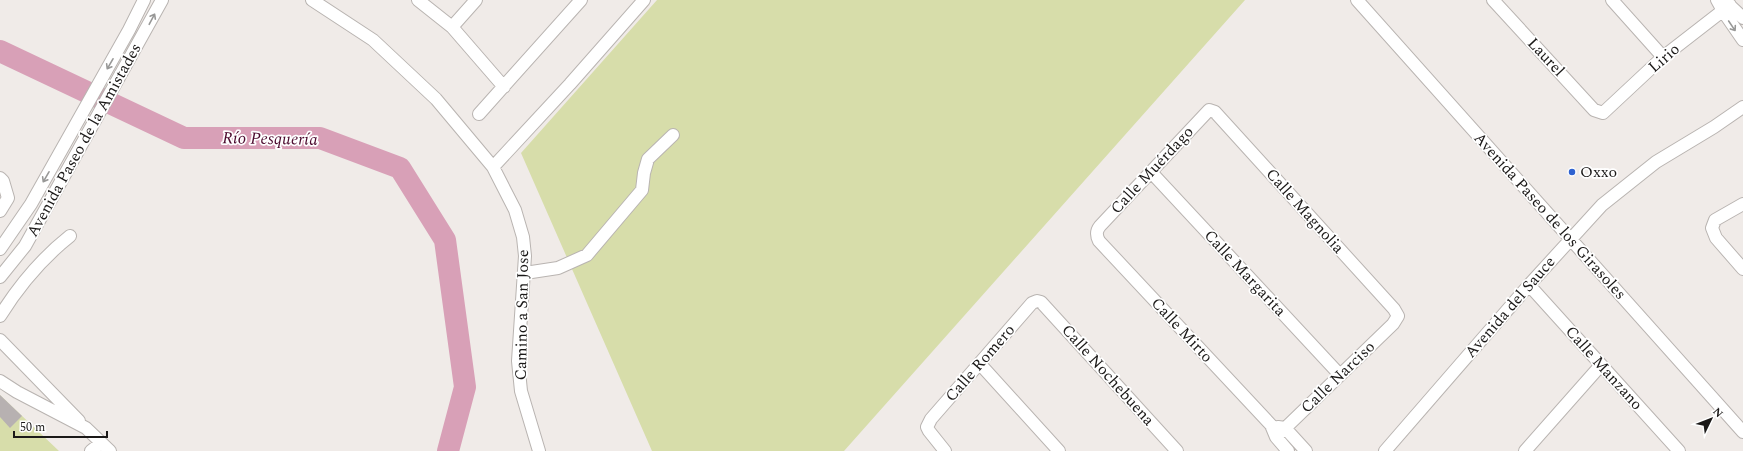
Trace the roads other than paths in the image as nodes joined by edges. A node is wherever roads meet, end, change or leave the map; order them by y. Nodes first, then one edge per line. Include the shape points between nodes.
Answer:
1 (144, 0) edge
2 (162, 0) edge
3 (312, 0) edge
4 (418, 0) edge
5 (476, 0) edge
6 (581, 0) edge
7 (644, 0) edge
8 (1358, 0) edge
9 (1493, 0) edge
10 (1612, 0) edge
11 (1717, 0) edge
12 (1725, 5) edge
13 (1743, 18) edge
14 (452, 27) junction
15 (1743, 40) edge
16 (1664, 57) junction
17 (504, 86) junction
18 (1743, 107) edge
19 (1209, 110) joint
20 (1600, 113) joint
21 (480, 114) dead end
22 (673, 135) dead end
23 (493, 167) junction
24 (1151, 172) junction
25 (0, 178) edge
26 (1743, 204) edge
27 (0, 211) edge
28 (1097, 233) joint
29 (70, 236) dead end
30 (1570, 238) junction
31 (0, 249) edge
32 (1743, 269) edge
33 (525, 273) junction
34 (0, 277) edge
35 (1529, 285) junction
36 (1037, 301) joint
37 (0, 316) edge
38 (1398, 316) joint
39 (0, 340) edge
40 (980, 364) junction
41 (1601, 365) junction
42 (1340, 375) junction
43 (0, 381) edge
44 (1271, 425) junction
45 (86, 428) junction
46 (1285, 428) junction
47 (1743, 432) edge
48 (1276, 437) junction
49 (106, 447) edge
50 (91, 451) edge
51 (539, 451) edge
52 (945, 451) edge
53 (1059, 451) edge
54 (1177, 451) edge
55 (1288, 451) edge
56 (1306, 451) edge
57 (1385, 451) edge
58 (1525, 451) edge
59 (1679, 451) edge

1 -> 31 street, Avenida Paseo de la Amistades via 31,204
34 -> 2 street, Avenida Paseo de la Amistades via 25,246
3 - 23 street, Camino a San Jose via 383,49 436,99
4 - 14 street
5 - 14 street
6 - 17 street
7 - 23 street
8 - 30 street, Avenida Paseo de los Girasoles
9 - 20 street, Laurel via 1594,110
10 - 16 street
11 - 12 street
12 - 13 street
12 -> 15 street
12 - 16 street, Lirio
14 - 17 street
16 - 20 street, Lirio via 1606,112
17 - 21 street
18 - 30 street, Avenida del Sauce via 1630,181
19 - 24 street, Calle Muérdago
19 - 38 street, Calle Magnolia via 1215,112
22 - 33 street via 648,159 642,190 587,255 558,268
23 - 33 street, Camino a San Jose via 515,210 523,237
24 - 28 street, Calle Muérdago via 1100,226
24 - 42 street, Calle Margarita
25 - 27 street via 8,198
26 - 32 street via 1715,220 1712,228 1716,238
28 - 44 street, Calle Mirto via 1099,241
29 - 37 street via 48,254 26,279
30 - 35 street, Avenida del Sauce
30 - 47 street, Avenida Paseo de los Girasoles
33 - 51 street, Camino a San Jose via 518,361 521,391
35 - 41 street, Calle Manzano
35 - 57 street, Avenida del Sauce
36 - 40 street, Calle Romero
36 - 54 street, Calle Nochebuena via 1041,302
38 - 42 street, Calle Narciso via 1393,324
39 - 45 street
40 - 52 street, Calle Romero via 931,419 928,428
40 - 53 street
41 - 58 street
41 - 59 street, Calle Manzano
42 - 46 street, Calle Narciso
43 - 45 street
44 - 46 street
44 - 48 street, Calle Mirto
45 - 49 street
46 - 48 street, Calle Narciso
46 - 56 street
48 - 55 street, Calle Mirto
49 - 50 street

